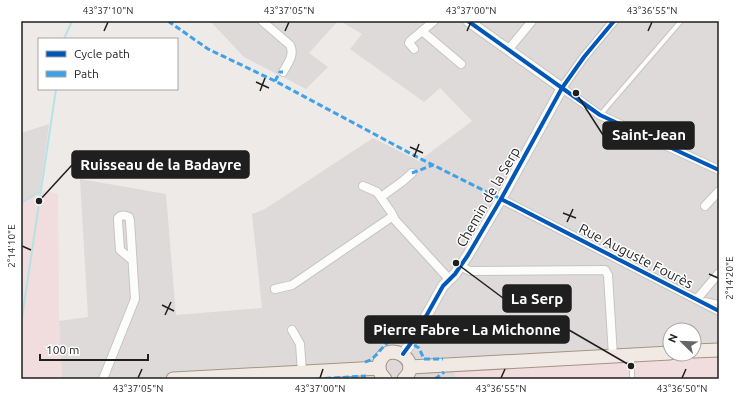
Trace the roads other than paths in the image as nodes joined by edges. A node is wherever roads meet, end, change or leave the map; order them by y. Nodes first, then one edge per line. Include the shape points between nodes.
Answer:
1 (262, 21) edge
2 (434, 21) edge
3 (468, 21) edge
4 (532, 21) edge
5 (614, 21) edge
6 (680, 21) edge
7 (422, 31) junction
8 (414, 49) dead end
9 (508, 50) junction
10 (461, 64) dead end
11 (283, 72) dead end
12 (562, 88) junction
13 (600, 115) junction
14 (719, 170) edge
15 (412, 172) dead end
16 (363, 186) dead end
17 (719, 191) edge
18 (380, 197) junction
19 (501, 199) junction
20 (705, 206) dead end
21 (393, 216) junction
22 (132, 260) junction
23 (460, 266) junction
24 (719, 273) edge
25 (449, 280) junction
26 (275, 289) dead end
27 (697, 299) junction
28 (719, 303) edge
29 (719, 311) edge
30 (292, 330) dead end
31 (719, 350) edge
32 (702, 351) edge
33 (662, 353) edge
34 (403, 354) junction
35 (632, 355) junction
36 (613, 356) junction
37 (410, 367) junction
38 (302, 372) junction
39 (382, 374) edge
40 (103, 379) edge
41 (173, 379) edge
42 (404, 379) edge
43 (632, 379) edge

1 - 11 street via 292,48 291,57
2 - 7 street
3 - 9 street
4 - 9 street
5 - 12 street via 584,56
6 - 13 lane
7 - 8 street via 409,43
7 - 10 street
9 - 12 street
12 - 13 street
12 - 19 street, Chemin de la Serp
13 - 14 street
15 - 18 street
16 - 18 street via 377,192
17 - 20 street
18 - 21 street
19 - 23 street, Chemin de la Serp
19 - 27 street, Rue Auguste Fourès
21 - 25 street
21 - 26 street via 292,285
22 - 22 street via 129,217 120,216 120,250
22 - 40 street via 135,299
23 - 25 street, Chemin de la Serp
23 - 36 street via 470,271 605,270 608,275
24 - 27 street
25 - 34 street, Chemin de la Serp
27 - 28 lane, Rue Auguste Fourès
27 - 29 street, Rue Auguste Fourès
30 - 38 street via 300,344
31 - 32 main road
33 - 35 main road
34 - 37 main road
34 - 39 main road via 393,352 385,356 380,364
35 - 36 main road
35 - 43 lane
36 - 37 main road
37 - 42 main road
38 - 39 main road
38 - 41 main road

